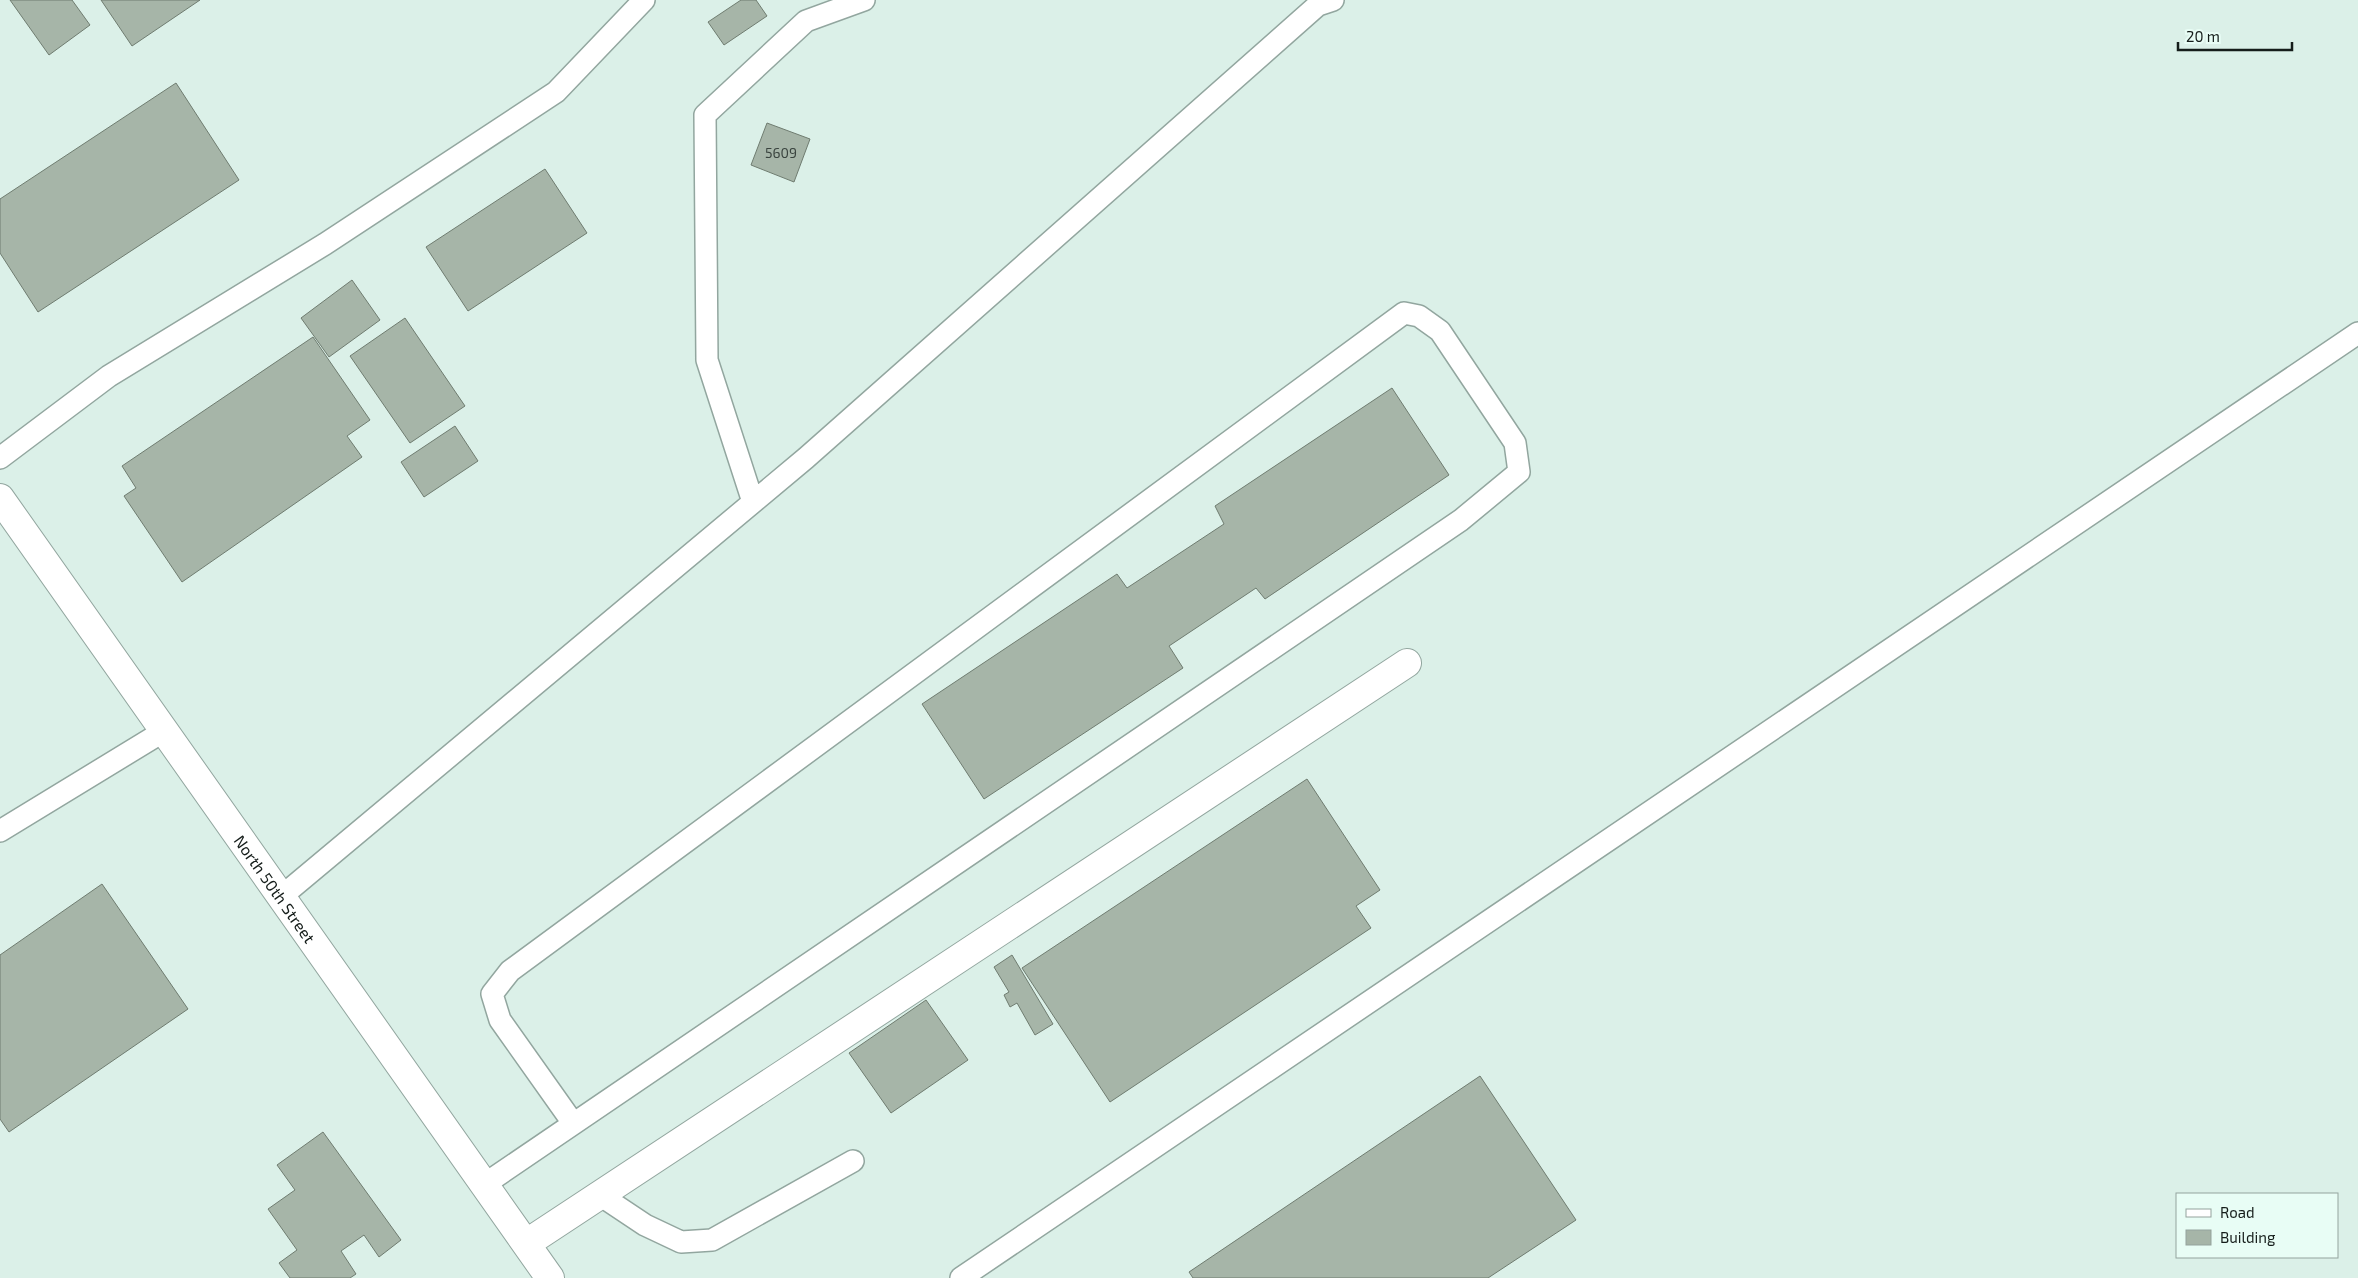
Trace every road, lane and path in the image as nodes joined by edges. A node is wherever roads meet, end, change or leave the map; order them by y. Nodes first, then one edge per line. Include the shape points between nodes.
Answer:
1 (644, 0) edge
2 (864, 0) edge
3 (1321, 2) edge
4 (2358, 333) edge
5 (0, 458) edge
6 (0, 498) edge
7 (753, 502) junction
8 (1406, 664) dead end
9 (164, 731) junction
10 (0, 831) edge
11 (282, 896) junction
12 (573, 1123) junction
13 (853, 1162) dead end
14 (485, 1184) junction
15 (600, 1195) junction
16 (527, 1243) junction
17 (550, 1278) edge
18 (961, 1278) edge

1 - 5 lane via 556,92 325,244 109,376
2 - 7 lane via 806,21 705,115 707,360
3 - 7 lane
4 - 18 lane
6 - 9 street, North 50th Street
7 - 11 lane
8 - 15 street
9 - 10 lane
9 - 11 street, North 50th Street
11 - 14 street, North 50th Street
12 - 12 lane via 1453,526 1519,472 1515,443 1440,331 1419,316 1404,313 510,971 492,994 500,1020
12 - 14 lane
13 - 15 lane via 712,1240 681,1242 645,1225
14 - 16 street, North 50th Street
15 - 16 street
16 - 17 street, North 50th Street

